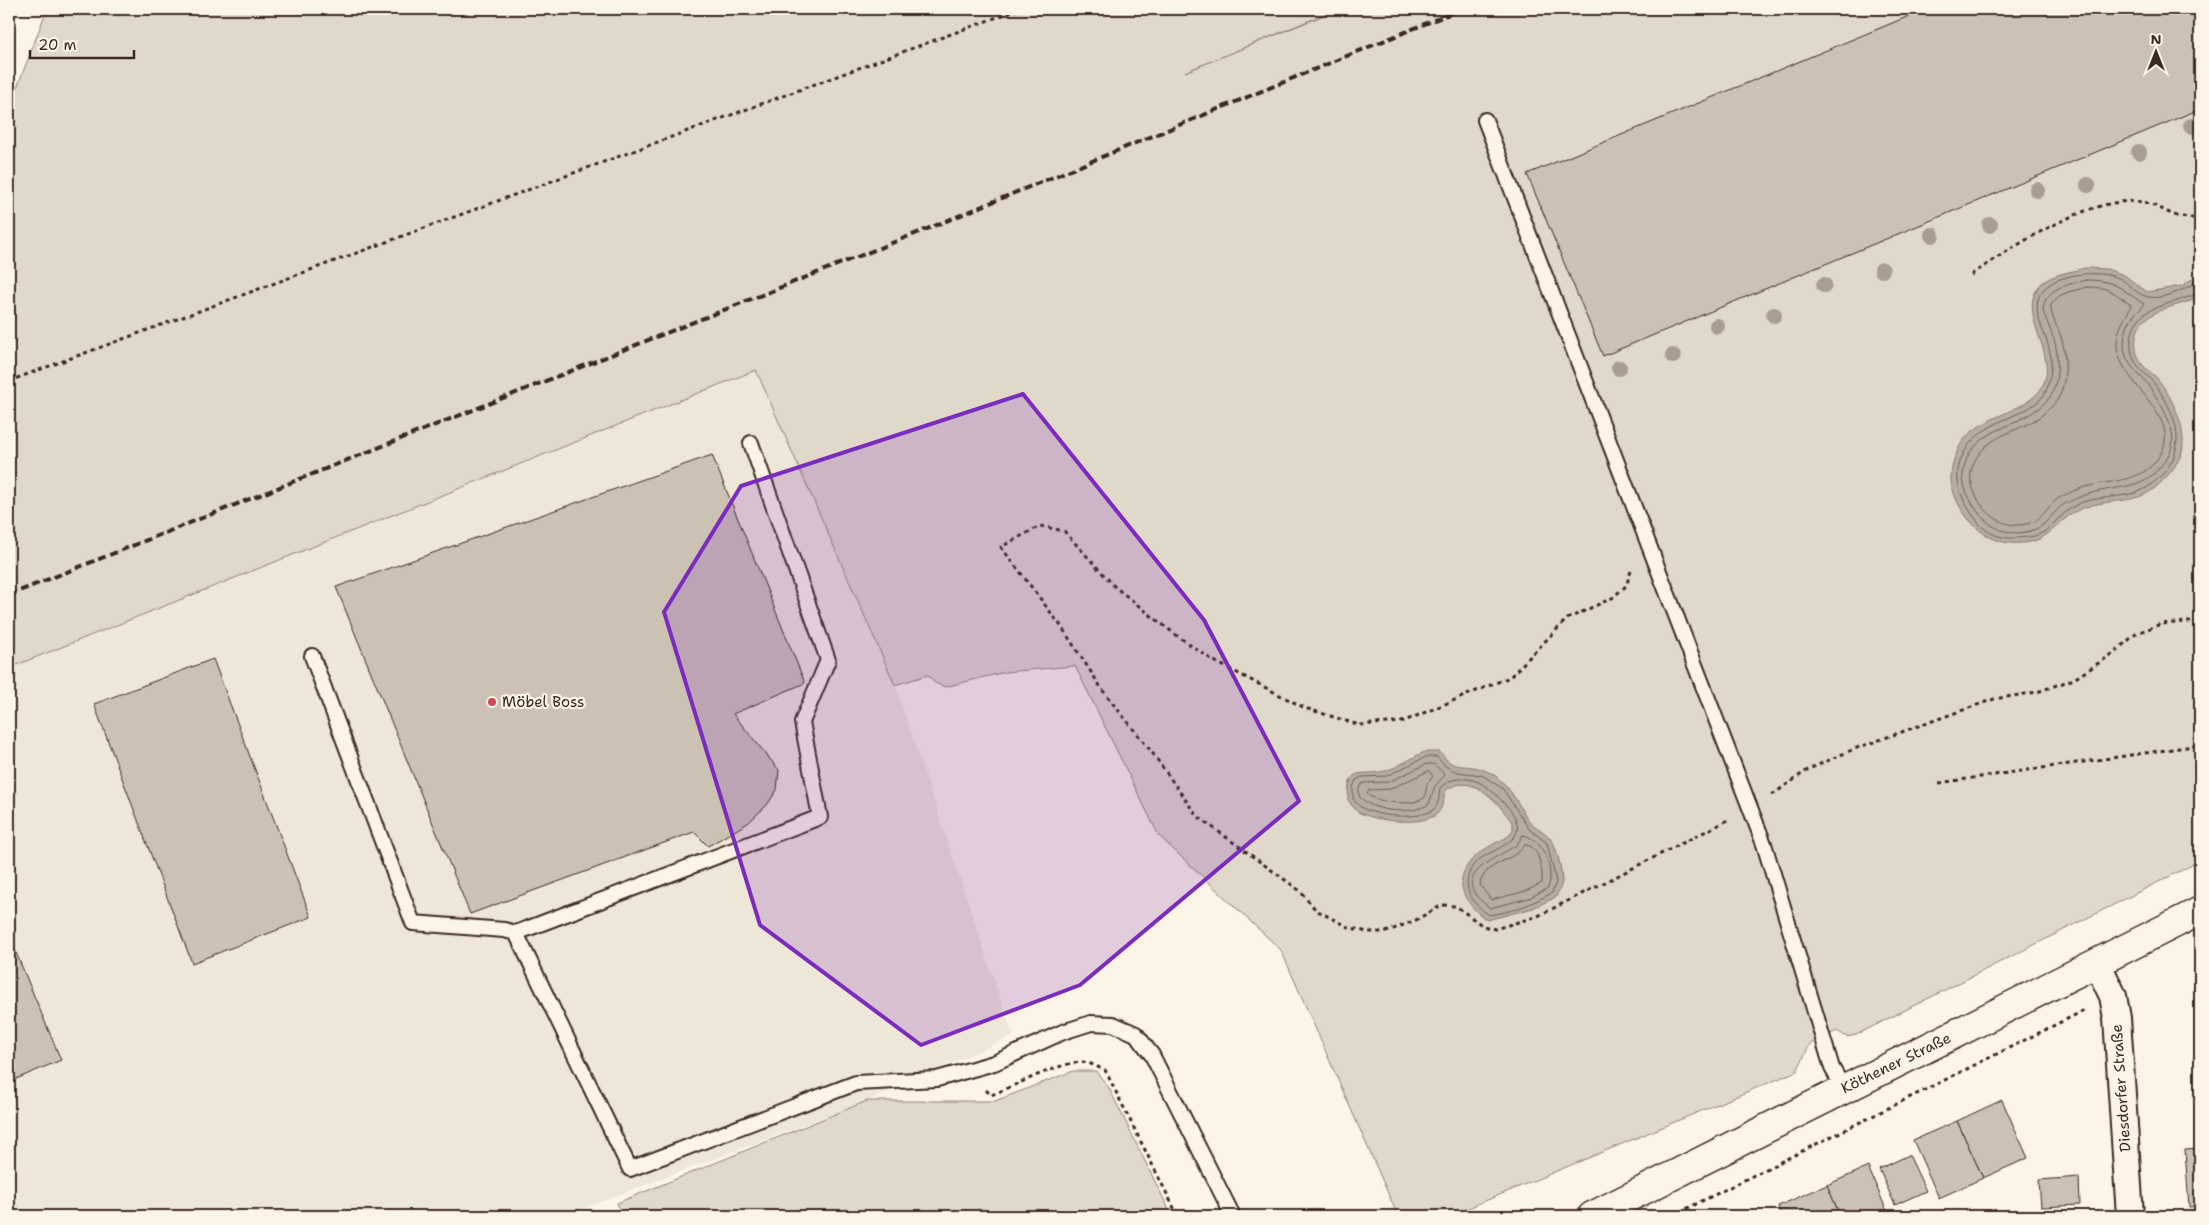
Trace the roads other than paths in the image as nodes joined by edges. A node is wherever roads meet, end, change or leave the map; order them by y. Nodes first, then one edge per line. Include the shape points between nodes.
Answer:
1 (1485, 120) dead end
2 (751, 443) dead end
3 (312, 656) dead end
4 (2200, 911) edge
5 (516, 933) junction
6 (2097, 963) junction
7 (1844, 1089) junction
8 (1233, 1216) edge
9 (1592, 1216) edge
10 (2130, 1216) edge

1 - 7 lane via 1764,844 1832,1068
2 - 5 lane via 828,660 802,722 820,817
3 - 5 lane via 413,923
4 - 6 main road, Köthener Straße
5 - 8 lane via 630,1169 856,1083 937,1080 994,1063 1091,1023 1113,1024 1136,1034 1152,1055
6 - 7 main road, Köthener Straße
6 - 10 street, Diesdorfer Straße via 2114,996
7 - 9 main road, Köthener Straße

